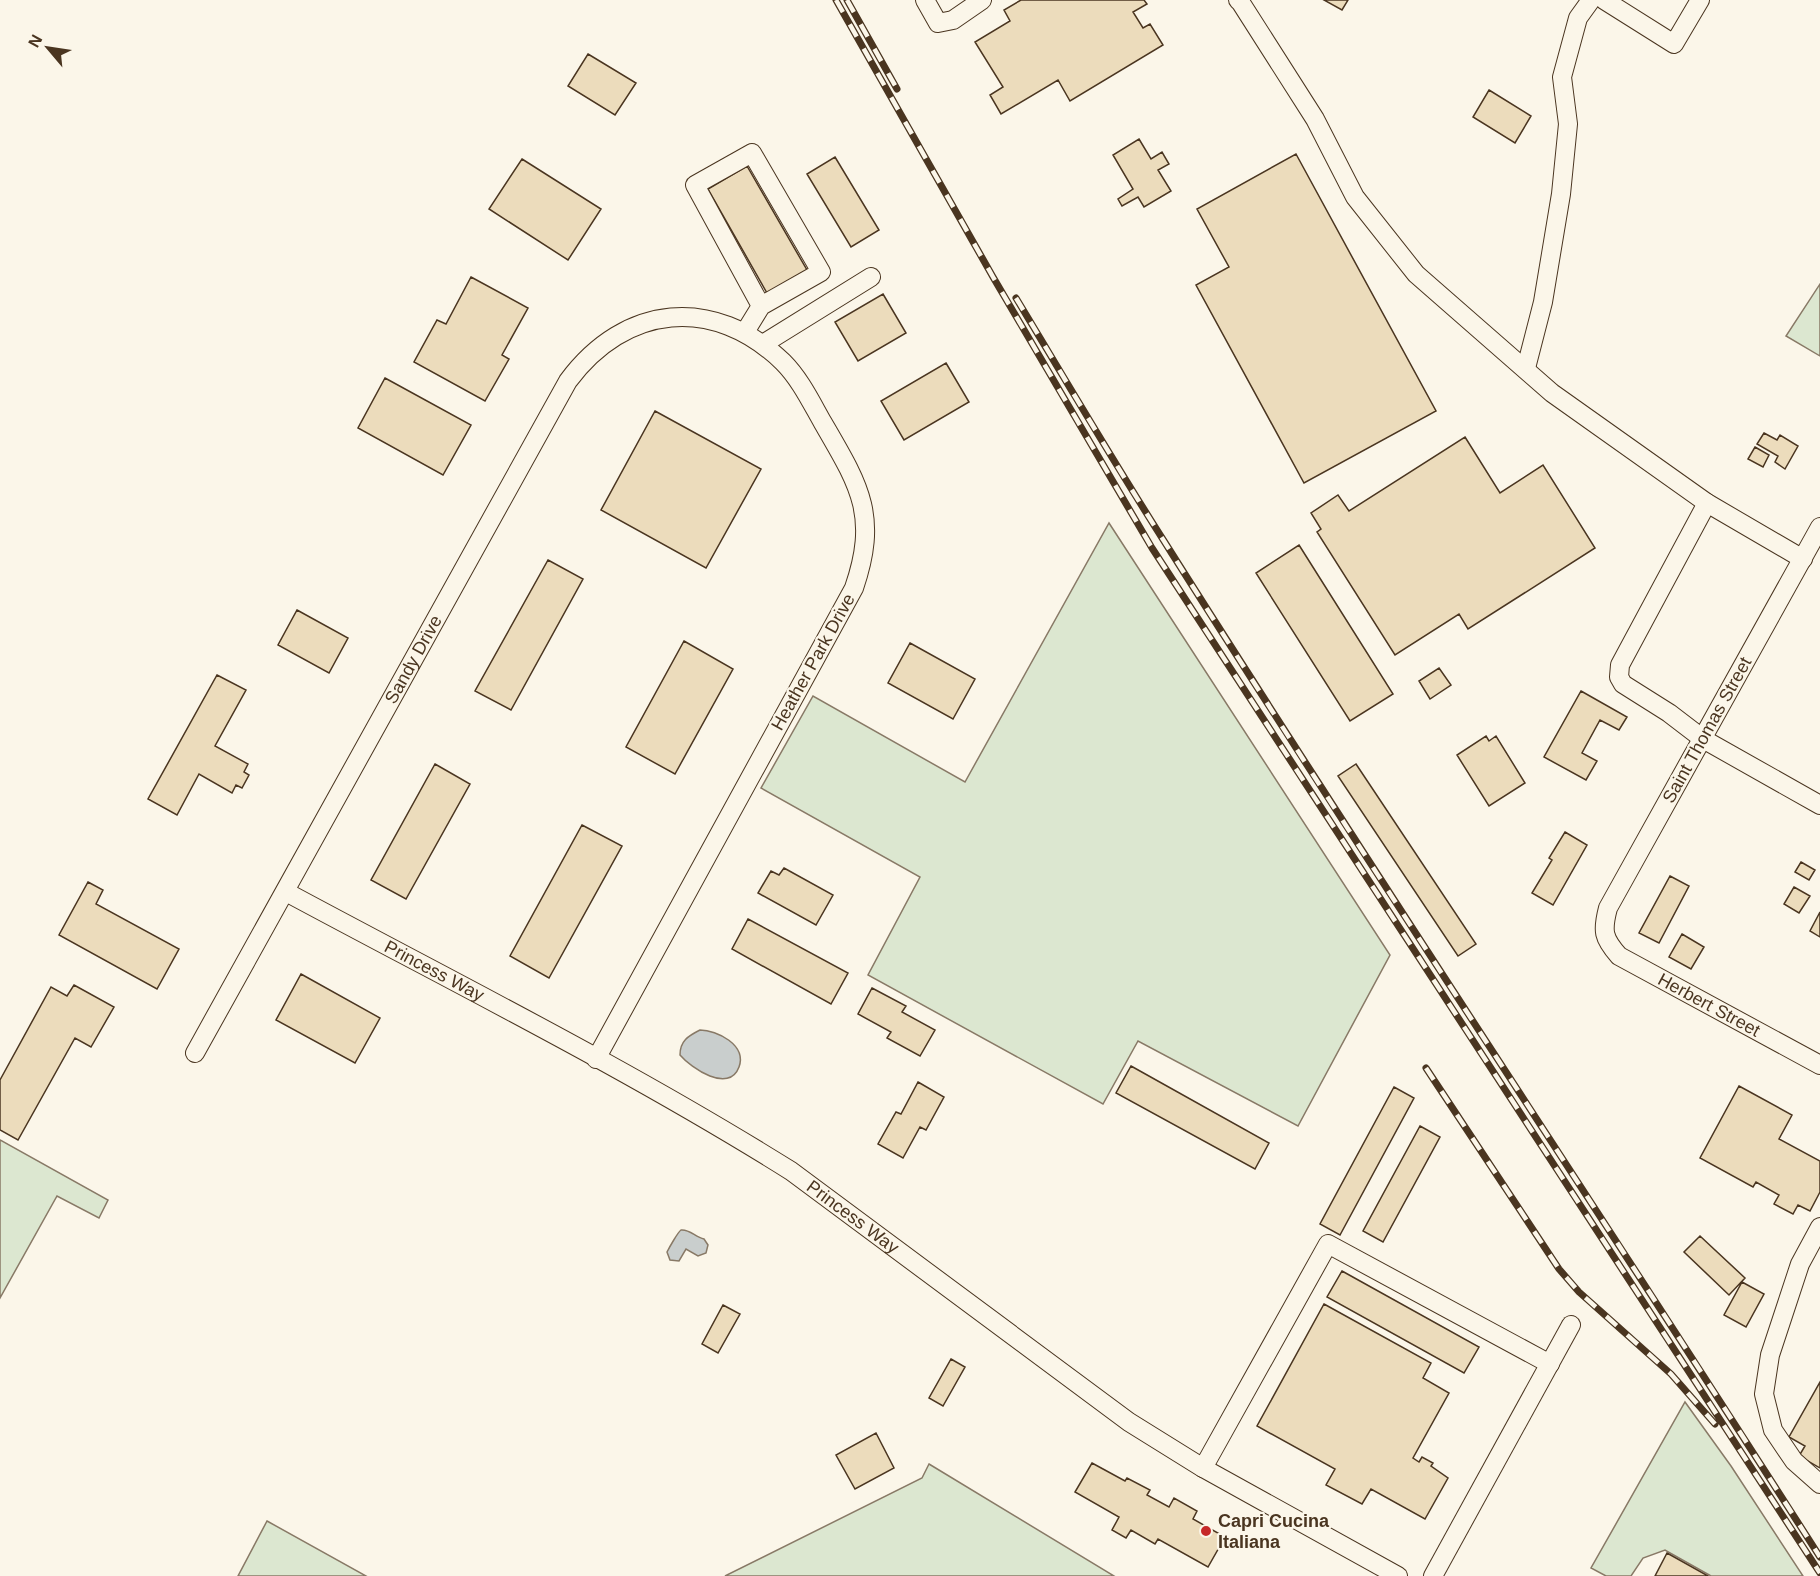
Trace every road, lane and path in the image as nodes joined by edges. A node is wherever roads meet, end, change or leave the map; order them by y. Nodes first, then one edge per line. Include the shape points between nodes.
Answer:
1 (925, 0) edge
2 (982, 0) edge
3 (1238, 0) edge
4 (1591, 0) edge
5 (1604, 0) edge
6 (1700, 0) edge
7 (871, 277) dead end
8 (761, 306) junction
9 (678, 309) joint
10 (745, 332) junction
11 (763, 344) junction
12 (1526, 368) junction
13 (1707, 503) junction
14 (1820, 527) edge
15 (1803, 559) junction
16 (1702, 739) junction
17 (1820, 805) edge
18 (286, 892) junction
19 (1605, 936) joint
20 (195, 1053) dead end
21 (596, 1059) junction
22 (1820, 1065) edge
23 (1820, 1227) edge
24 (1571, 1325) dead end
25 (1550, 1364) junction
26 (1203, 1468) junction
27 (1820, 1484) edge
28 (1398, 1576) edge
29 (1433, 1576) edge

1 - 2 street via 938,23 953,20
3 - 12 street via 1298,90 1355,197 1409,266
4 - 12 street via 1578,18 1562,77 1568,124 1561,194 1543,302
5 - 6 street via 1674,44
7 - 11 street
8 - 8 street via 695,185 752,153 821,272
8 - 10 street
9 - 10 street, Heather Park Drive
9 - 18 street, Sandy Drive via 610,340 582,362 568,381
10 - 11 street, Heather Park Drive
11 - 21 street, Heather Park Drive via 785,364 806,393 854,475 866,520 862,564 854,588
12 - 13 street via 1552,393
13 - 15 street
13 - 16 street via 1620,664 1619,677 1623,684
14 - 15 street, Saint Thomas Street
15 - 16 street, Saint Thomas Street
16 - 17 street
16 - 19 street, Saint Thomas Street via 1608,908
18 - 20 street, Sandy Drive
18 - 21 street, Princess Way
19 - 22 street, Herbert Street via 1619,956
21 - 26 street, Princess Way via 791,1171 1129,1422
23 - 27 street via 1800,1264 1770,1355 1764,1394 1773,1430 1794,1461
24 - 25 street
25 - 26 street via 1328,1244
25 - 29 street
26 - 28 street, Princess Way

